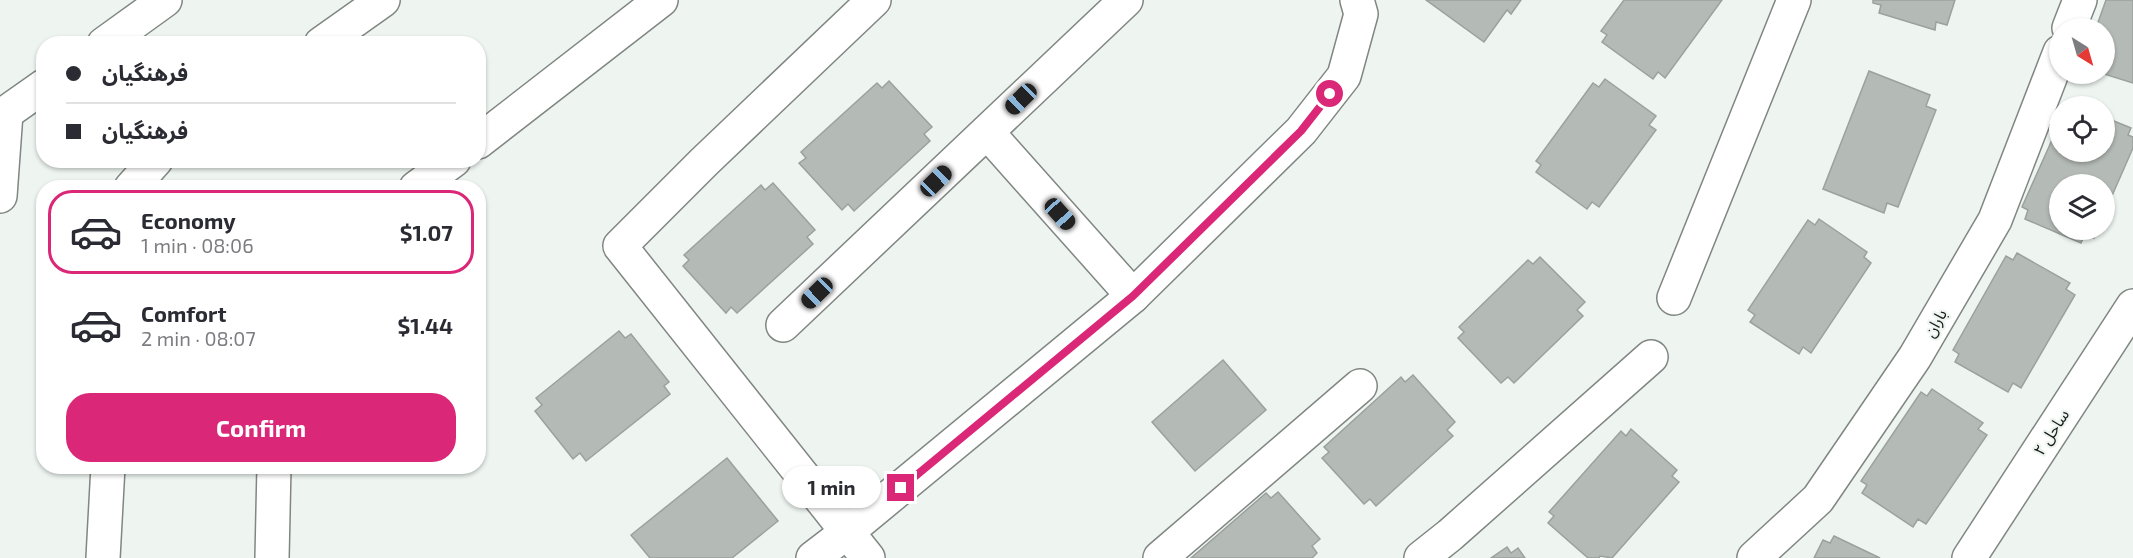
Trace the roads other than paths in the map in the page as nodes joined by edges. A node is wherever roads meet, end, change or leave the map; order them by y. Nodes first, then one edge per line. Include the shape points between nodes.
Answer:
1 (165, 0) edge
2 (383, 0) edge
3 (661, 0) edge
4 (874, 0) edge
5 (1126, 0) edge
6 (1357, 0) edge
7 (1794, 0) edge
8 (2080, 0) edge
9 (2073, 18) edge
10 (115, 36) edge
11 (332, 36) edge
12 (2049, 80) edge
13 (36, 91) edge
14 (2, 111) edge
15 (987, 132) junction
16 (486, 136) edge
17 (149, 168) edge
18 (443, 168) edge
19 (138, 180) edge
20 (427, 180) edge
21 (0, 196) edge
22 (1133, 296) junction
23 (1674, 298) dead end
24 (2133, 306) edge
25 (783, 325) dead end
26 (1651, 357) dead end
27 (1360, 386) dead end
28 (108, 474) edge
29 (274, 474) edge
30 (847, 532) junction
31 (103, 558) edge
32 (272, 558) edge
33 (813, 558) edge
34 (868, 558) edge
35 (1160, 558) edge
36 (1421, 558) edge
37 (1754, 558) edge
38 (1969, 558) edge

1 - 10 street
2 - 11 street
3 - 16 street
4 - 30 street via 620,246
5 - 15 street
6 - 22 street via 1361,14 1344,76 1301,131
7 - 23 street
8 - 9 street
12 - 37 street, باران via 1995,220 1915,357 1818,499
13 - 14 street
14 - 21 street
15 - 22 street
15 - 25 street
17 - 19 street
18 - 20 street
22 - 30 street
24 - 38 street, ساحل ۲
26 - 36 street
27 - 35 street
28 - 31 street
29 - 32 street
30 - 33 street
30 - 34 street

